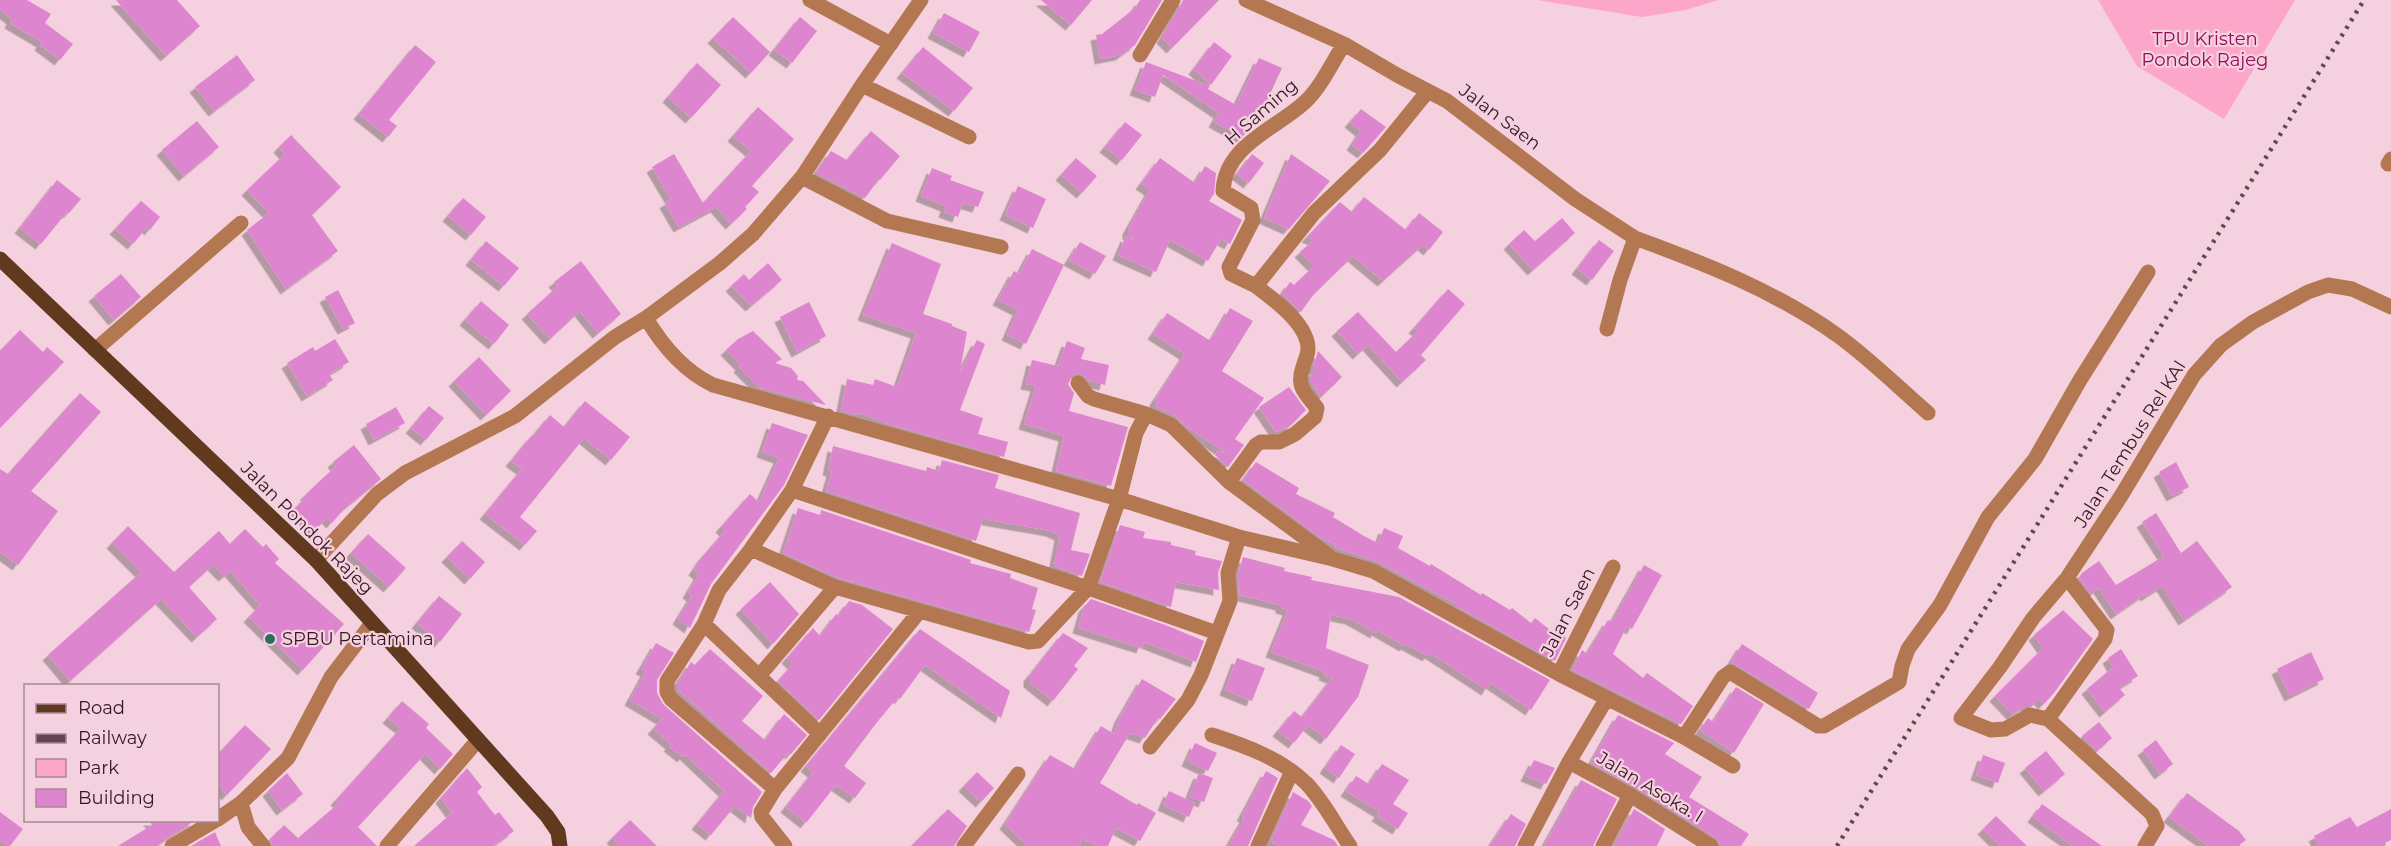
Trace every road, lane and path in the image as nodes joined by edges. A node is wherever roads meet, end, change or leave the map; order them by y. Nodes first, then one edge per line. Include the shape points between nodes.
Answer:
1 (810, 0) edge
2 (921, 0) edge
3 (1173, 0) edge
4 (1256, 2) edge
5 (891, 44) junction
6 (1344, 44) junction
7 (1140, 55) dead end
8 (862, 85) junction
9 (1428, 91) junction
10 (969, 137) dead end
11 (802, 177) junction
12 (241, 223) dead end
13 (1635, 238) junction
14 (1001, 247) dead end
15 (0, 259) edge
16 (2148, 272) dead end
17 (1256, 286) junction
18 (662, 306) junction
19 (2391, 307) edge
20 (645, 318) junction
21 (1607, 329) dead end
22 (657, 336) junction
23 (95, 350) junction
24 (1078, 383) dead end
25 (1928, 413) dead end
26 (1146, 414) junction
27 (828, 416) junction
28 (1229, 482) junction
29 (792, 490) junction
30 (1119, 499) junction
31 (1239, 537) junction
32 (751, 549) junction
33 (1333, 559) junction
34 (316, 560) junction
35 (1613, 567) dead end
36 (2067, 578) junction
37 (835, 587) junction
38 (1088, 588) junction
39 (919, 612) junction
40 (372, 623) junction
41 (704, 624) junction
42 (1216, 633) junction
43 (1559, 674) junction
44 (759, 676) junction
45 (1607, 698) junction
46 (2048, 719) junction
47 (820, 734) junction
48 (1212, 735) dead end
49 (1684, 737) junction
50 (478, 740) junction
51 (1150, 747) dead end
52 (1569, 762) junction
53 (1733, 766) dead end
54 (1292, 771) junction
55 (1018, 774) dead end
56 (775, 789) junction
57 (1630, 795) junction
58 (241, 803) junction
59 (219, 819) edge
60 (214, 822) edge
61 (172, 846) edge
62 (263, 846) edge
63 (387, 846) edge
64 (560, 846) edge
65 (785, 846) edge
66 (964, 846) edge
67 (1258, 846) edge
68 (1350, 846) edge
69 (1525, 846) edge
70 (1603, 846) edge
71 (1711, 846) edge
72 (2145, 846) edge

1 - 5 street
2 - 5 street
3 - 7 street
4 - 6 street, Jalan Saen
5 - 8 street
6 - 9 street, Jalan Saen
6 - 17 street, H Saming via 1312,96 1241,151 1223,182 1223,191 1251,208 1253,220 1229,267 1231,274
8 - 10 street
8 - 11 street
9 - 13 street, Jalan Saen
9 - 17 street via 1380,150 1314,213
11 - 14 street via 887,221
11 - 18 street via 753,234
12 - 23 street
13 - 21 street
13 - 25 street, Jalan Saen via 1717,268 1782,300 1838,336
15 - 23 main road, Jalan Pondok Rajeg
16 - 49 street via 2035,459 1988,517 1940,605 1908,649 1899,682 1818,726 1730,672
17 - 28 street, H Saming via 1286,309 1304,335 1308,350 1299,385 1317,408 1315,417 1295,434 1279,442 1256,445
18 - 20 street
18 - 22 street
19 - 36 street, Jalan Tembus Rel KAI via 2352,289 2328,285 2253,322 2221,345 2194,375
20 - 22 street
20 - 34 street via 514,416 405,473 377,494
22 - 27 street via 693,375
23 - 34 main road, Jalan Pondok Rajeg
24 - 26 street via 1094,399
26 - 28 street via 1171,425
26 - 30 street via 1136,433
27 - 29 street
27 - 30 street
28 - 33 street
29 - 32 street
29 - 38 street
30 - 31 street
30 - 38 street
31 - 33 street
31 - 42 street via 1228,573 1230,601
32 - 37 street
32 - 41 street via 719,590
33 - 43 street via 1373,571
34 - 40 main road, Jalan Pondok Rajeg
35 - 43 street, Jalan Saen
36 - 46 street via 2107,630 2106,639
36 - 46 street, Jalan Tembus Rel KAI via 1960,718 1991,730 2005,729 2030,715
37 - 39 street
37 - 44 street
38 - 39 street via 1038,641 1029,642
38 - 42 street
39 - 47 street
40 - 50 main road, Jalan Pondok Rajeg
40 - 58 street via 332,677 288,758
41 - 44 street
41 - 56 street via 667,681 667,692
42 - 51 street via 1188,700
43 - 45 street
44 - 47 street
45 - 49 street
45 - 52 street
46 - 72 street via 2152,814 2157,826
47 - 56 street
48 - 54 street via 1242,744
49 - 53 street
50 - 63 street
50 - 64 main road, Jalan Pondok Rajeg via 547,816 558,832
52 - 57 street, Jalan Asoka. I
52 - 69 street
54 - 67 street
54 - 68 street via 1309,786
55 - 66 street
56 - 65 street via 761,812
57 - 70 street
57 - 71 street, Jalan Asoka. I
58 - 59 street
58 - 62 street via 248,827
60 - 61 street

